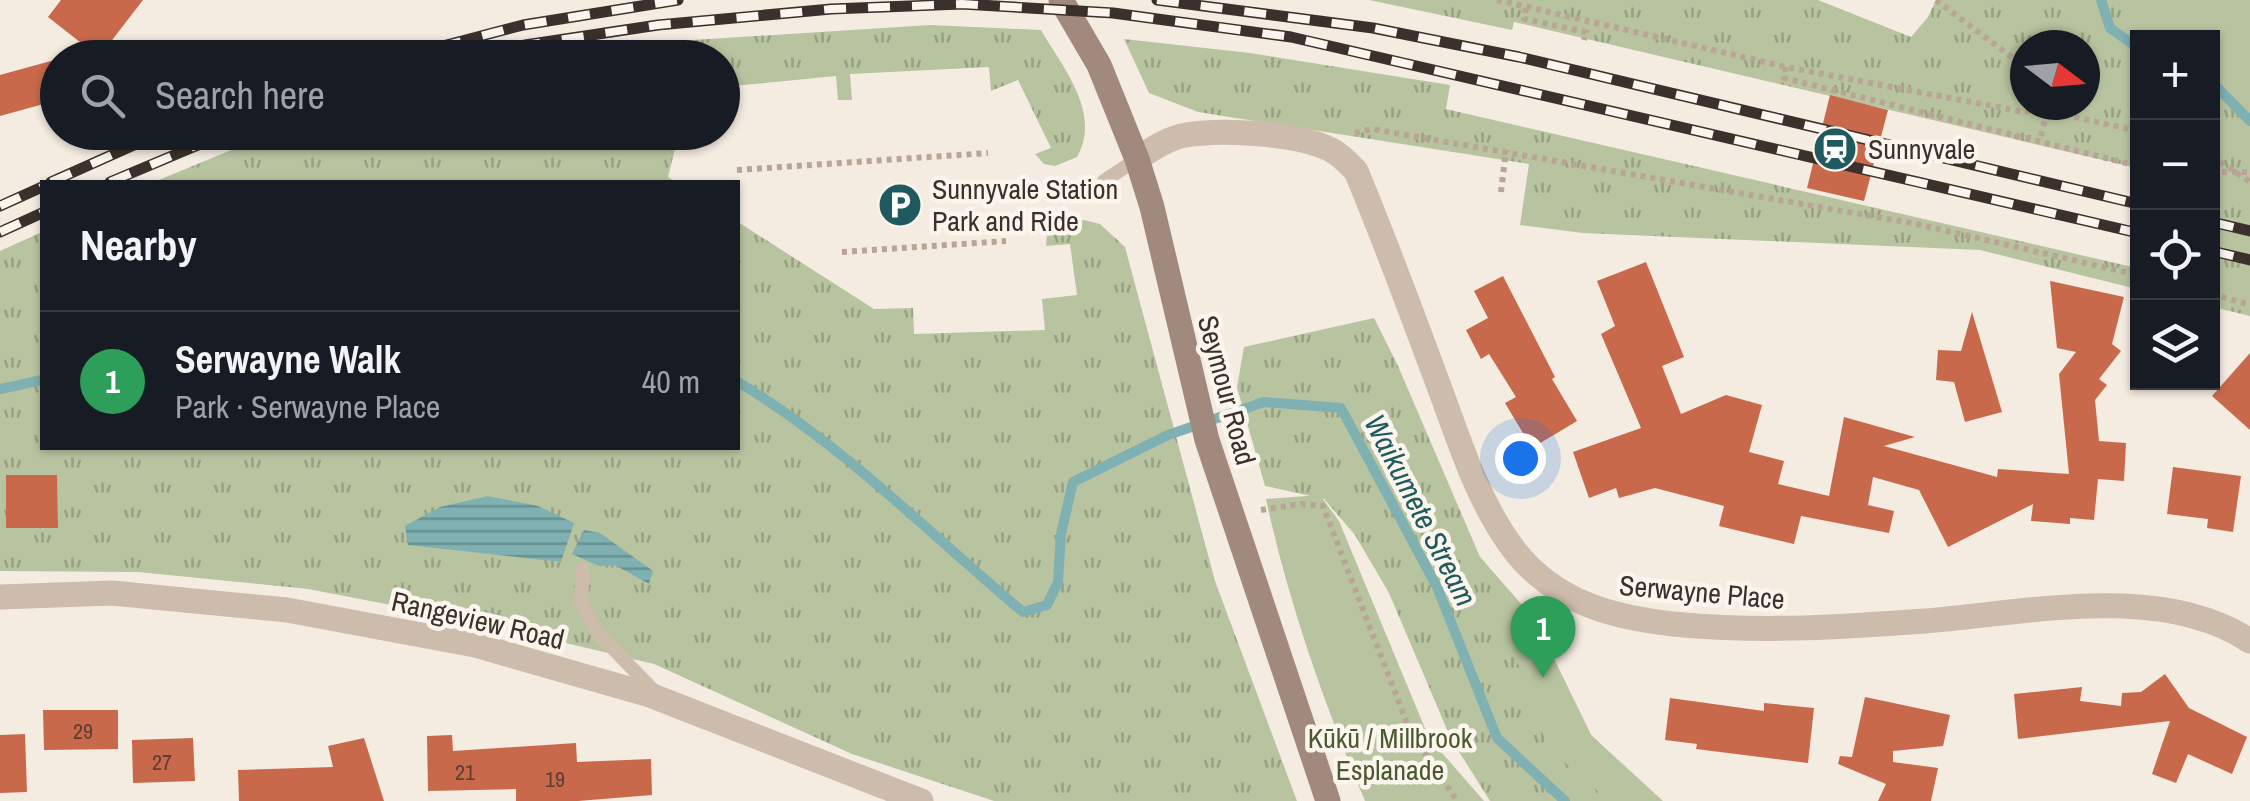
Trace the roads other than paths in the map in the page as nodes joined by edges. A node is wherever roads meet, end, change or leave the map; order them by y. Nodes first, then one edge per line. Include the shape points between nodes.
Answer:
1 (1061, 0) edge
2 (1137, 159) junction
3 (1104, 181) dead end
4 (583, 568) dead end
5 (0, 596) edge
6 (2250, 641) edge
7 (664, 700) junction
8 (921, 801) edge
9 (1328, 801) edge

1 - 2 main road, Seymour Road via 1099,65
2 - 3 lane
2 - 6 street, Serwayne Place via 1177,138 1230,134 1310,143 1330,149 1356,171 1494,521 1534,572 1600,612 1644,622 1794,630 2144,606 2208,618
2 - 9 main road, Seymour Road via 1207,440
4 - 7 lane via 582,602 598,633
5 - 7 street, Rangeview Road via 112,593 287,610 475,645
7 - 8 street, Rangeview Road

